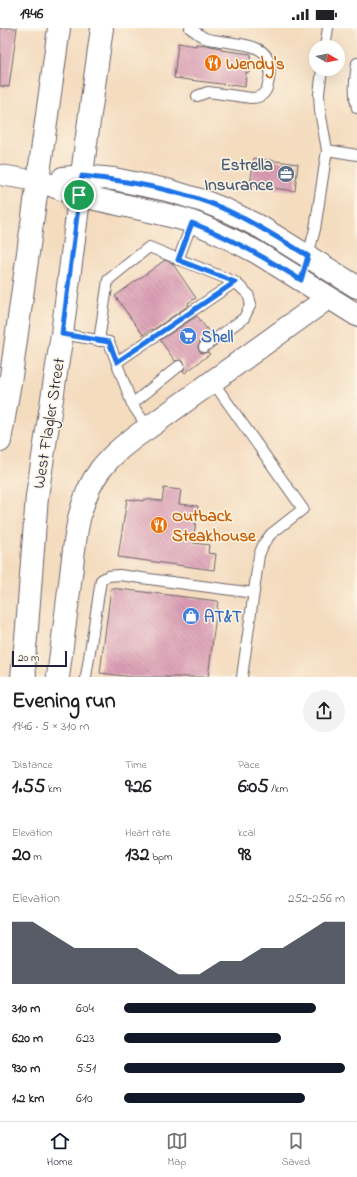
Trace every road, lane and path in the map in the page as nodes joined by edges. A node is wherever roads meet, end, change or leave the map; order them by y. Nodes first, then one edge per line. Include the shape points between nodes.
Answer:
1 (59, 28) edge
2 (102, 28) edge
3 (190, 28) edge
4 (328, 28) edge
5 (326, 40) edge
6 (357, 62) edge
7 (321, 76) edge
8 (197, 96) dead end
9 (357, 108) edge
10 (328, 150) junction
11 (357, 155) edge
12 (0, 175) edge
13 (38, 181) junction
14 (80, 185) junction
15 (192, 223) junction
16 (308, 256) junction
17 (178, 260) junction
18 (301, 280) junction
19 (235, 282) junction
20 (357, 287) edge
21 (328, 298) junction
22 (357, 315) edge
23 (62, 334) junction
24 (99, 341) junction
25 (204, 347) dead end
26 (117, 362) junction
27 (179, 366) dead end
28 (213, 382) junction
29 (132, 404) junction
30 (148, 428) junction
31 (1, 431) edge
32 (254, 593) junction
33 (24, 671) edge
34 (58, 677) edge
35 (86, 677) edge
36 (242, 677) edge

1 - 13 main road
2 - 14 main road, West Flagler Street
3 - 8 lane via 206,39 248,45 261,50 271,66 266,90 257,98 208,92
4 - 5 lane
6 - 9 lane via 354,89
7 - 10 lane via 320,105
10 - 11 lane
10 - 16 lane
12 - 13 street
13 - 14 main road
13 - 31 main road
14 - 15 main road
14 - 16 main road via 114,180 167,190 203,201 250,222
14 - 23 main road, West Flagler Street
15 - 17 lane
15 - 18 main road via 240,244
16 - 18 street
16 - 20 main road
17 - 19 lane
17 - 24 lane via 149,248 108,280
18 - 21 main road
19 - 25 lane via 248,294 251,304 244,318
19 - 26 lane
21 - 22 main road
21 - 28 main road
23 - 24 lane
23 - 33 main road, West Flagler Street via 37,496
24 - 26 lane via 109,342
26 - 29 lane
27 - 29 lane
28 - 30 main road
28 - 32 lane via 303,509 271,534 264,543 259,555
29 - 30 lane
30 - 34 main road via 124,446 100,470 84,500 75,542
32 - 35 lane via 119,575 108,576 101,580
32 - 36 lane

